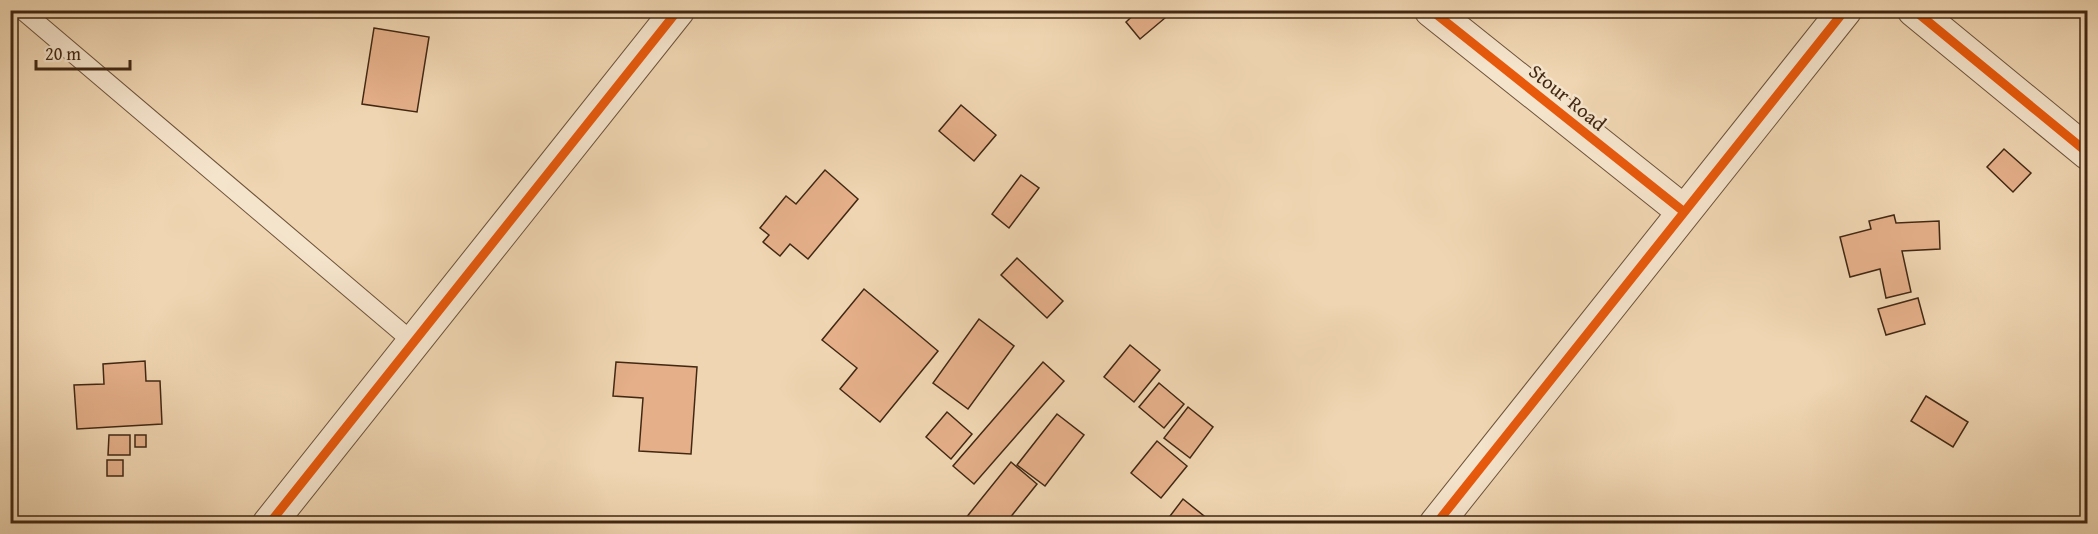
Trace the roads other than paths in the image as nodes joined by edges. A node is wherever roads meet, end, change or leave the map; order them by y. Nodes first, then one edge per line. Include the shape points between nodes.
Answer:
1 (22, 10) edge
2 (678, 10) edge
3 (1431, 10) edge
4 (1845, 10) edge
5 (1914, 10) edge
6 (2088, 153) edge
7 (1683, 211) junction
8 (413, 342) junction
9 (269, 524) edge
10 (1436, 524) edge

1 - 8 lane
2 - 8 street
3 - 7 street, Stour Road
4 - 7 street
5 - 6 street
7 - 10 street
8 - 9 street

